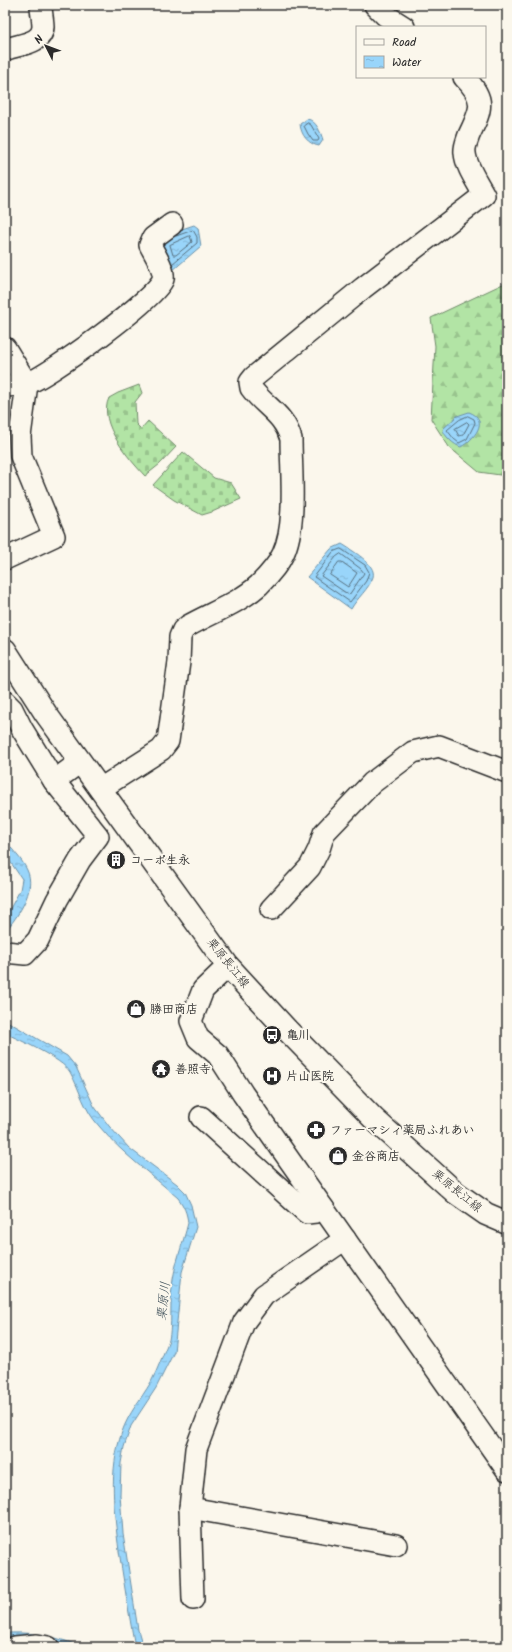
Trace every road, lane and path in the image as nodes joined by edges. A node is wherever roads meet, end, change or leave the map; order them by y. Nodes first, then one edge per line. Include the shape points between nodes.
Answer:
1 (41, 5) edge
2 (375, 5) edge
3 (403, 26) edge
4 (5, 50) edge
5 (465, 78) edge
6 (172, 224) dead end
7 (5, 348) edge
8 (27, 384) junction
9 (5, 386) edge
10 (5, 559) edge
11 (5, 650) edge
12 (5, 702) edge
13 (80, 762) junction
14 (507, 772) edge
15 (54, 781) junction
16 (100, 789) junction
17 (271, 909) dead end
18 (5, 952) edge
19 (228, 966) junction
20 (201, 1117) dead end
21 (323, 1208) junction
22 (507, 1223) edge
23 (345, 1239) junction
24 (507, 1470) edge
25 (190, 1508) junction
26 (396, 1545) dead end
27 (193, 1599) dead end
28 (15, 1647) edge
29 (48, 1647) edge

1 - 4 street via 43,27 40,35 33,42
2 - 3 street
5 - 16 street via 475,92 480,107 466,142 466,160 484,195 364,288 250,382 251,388 280,416 291,439 291,516 288,541 276,566 258,585 183,630 180,637 168,740 160,750
6 - 8 street via 153,238 150,245 163,273 162,283 80,352
7 - 8 street
8 - 9 street
8 - 10 street via 20,436 21,456 54,536
11 - 13 main road, 栗原長江線
12 - 15 street via 12,709
13 - 15 street
13 - 16 main road, 栗原長江線
14 - 17 street via 439,746 413,752 372,783 324,833 310,867
15 - 18 street via 98,836 80,860 38,940 25,954
16 - 19 main road, 栗原長江線
19 - 21 street via 203,990 192,1021 198,1038 218,1055 242,1094
19 - 22 main road, 栗原長江線 via 374,1118 456,1193 486,1214
20 - 21 street via 307,1213
21 - 23 street
23 - 24 street
23 - 25 street via 264,1295 244,1322 196,1449
25 - 26 street
25 - 27 street
28 - 29 street

